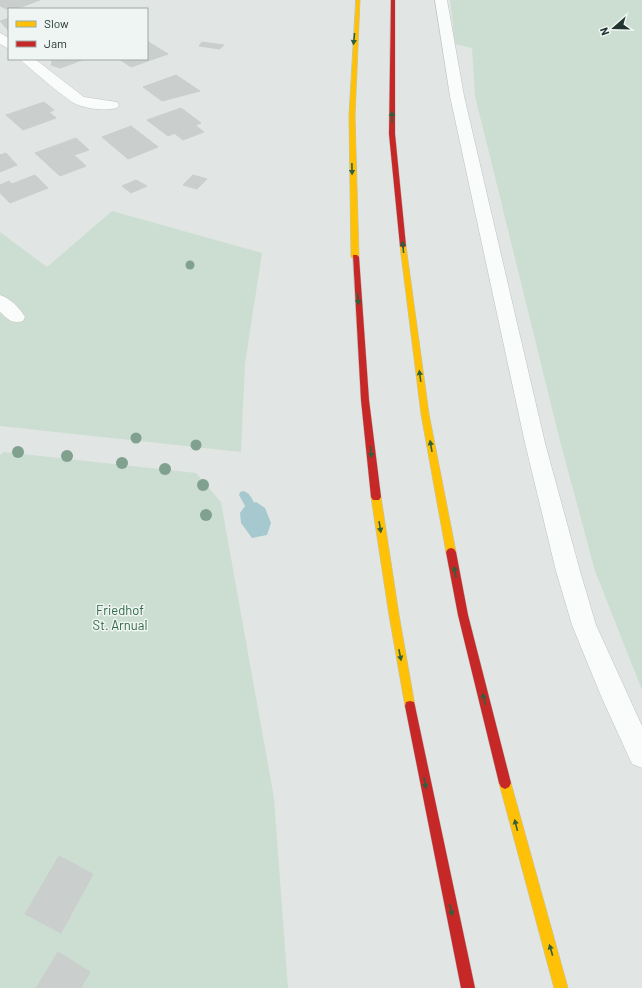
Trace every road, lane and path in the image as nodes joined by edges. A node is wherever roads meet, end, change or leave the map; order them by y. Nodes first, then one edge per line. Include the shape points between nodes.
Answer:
1 (358, 0) edge
2 (393, 0) edge
3 (441, 0) edge
4 (0, 38) edge
5 (8, 44) edge
6 (28, 60) edge
7 (112, 104) dead end
8 (0, 301) edge
9 (16, 317) dead end
10 (642, 755) edge
11 (468, 988) edge
12 (561, 988) edge

1 -> 11 highway via 351,100 353,198 357,284 374,488 398,640 439,858
12 -> 2 highway via 518,835 463,615 425,414 406,282 393,142
3 - 10 street via 459,103 535,443 568,571 584,625
4 - 5 street
6 - 7 street via 79,100
8 - 9 street

